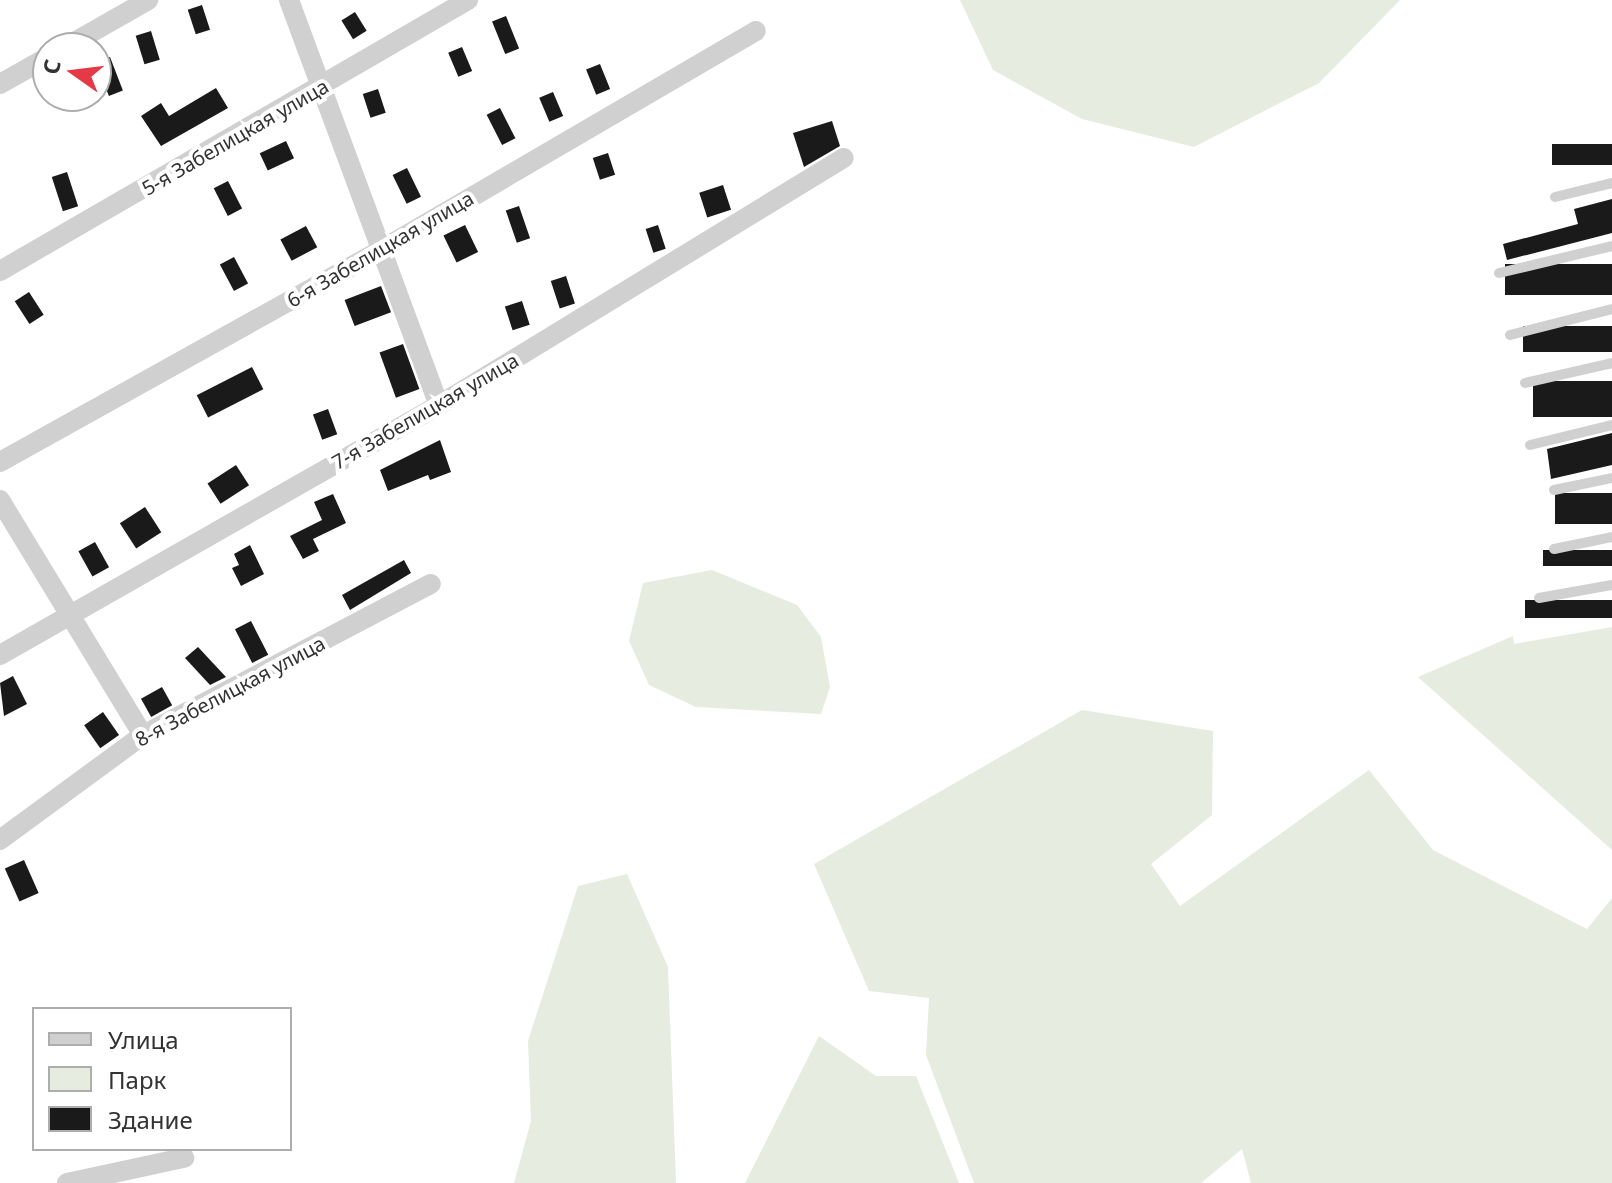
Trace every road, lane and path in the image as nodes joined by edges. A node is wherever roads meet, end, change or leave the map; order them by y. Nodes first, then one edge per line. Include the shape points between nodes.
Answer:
1 (148, 0) edge
2 (289, 0) edge
3 (468, 0) edge
4 (756, 31) dead end
5 (92, 32) edge
6 (32, 66) edge
7 (0, 84) edge
8 (320, 90) junction
9 (844, 158) dead end
10 (1612, 183) edge
11 (1555, 197) dead end
12 (1612, 246) edge
13 (381, 250) junction
14 (0, 271) edge
15 (1499, 273) dead end
16 (1612, 309) edge
17 (1510, 335) dead end
18 (1612, 363) edge
19 (1525, 383) dead end
20 (439, 405) junction
21 (1612, 425) edge
22 (1530, 445) dead end
23 (0, 462) edge
24 (1612, 478) edge
25 (1554, 490) dead end
26 (0, 500) edge
27 (1612, 537) edge
28 (1554, 549) dead end
29 (431, 584) dead end
30 (1612, 585) edge
31 (1539, 598) dead end
32 (69, 614) junction
33 (0, 655) edge
34 (143, 735) junction
35 (0, 840) edge
36 (184, 1158) dead end
37 (67, 1183) edge

1 - 5 street
2 - 8 street
3 - 8 street, 5-я Забелицкая улица
4 - 13 street, 6-я Забелицкая улица
6 - 7 street
8 - 13 street
8 - 14 street, 5-я Забелицкая улица
9 - 20 street, 7-я Забелицкая улица
10 - 11 lane
12 - 15 lane
13 - 20 street
13 - 23 street, 6-я Забелицкая улица
16 - 17 lane
18 - 19 lane
20 - 32 street, 7-я Забелицкая улица
21 - 22 lane
24 - 25 lane
26 - 32 street
27 - 28 lane
29 - 34 street, 8-я Забелицкая улица
30 - 31 lane
32 - 33 street, 7-я Забелицкая улица
32 - 34 street
34 - 35 street, 8-я Забелицкая улица
36 - 37 street

